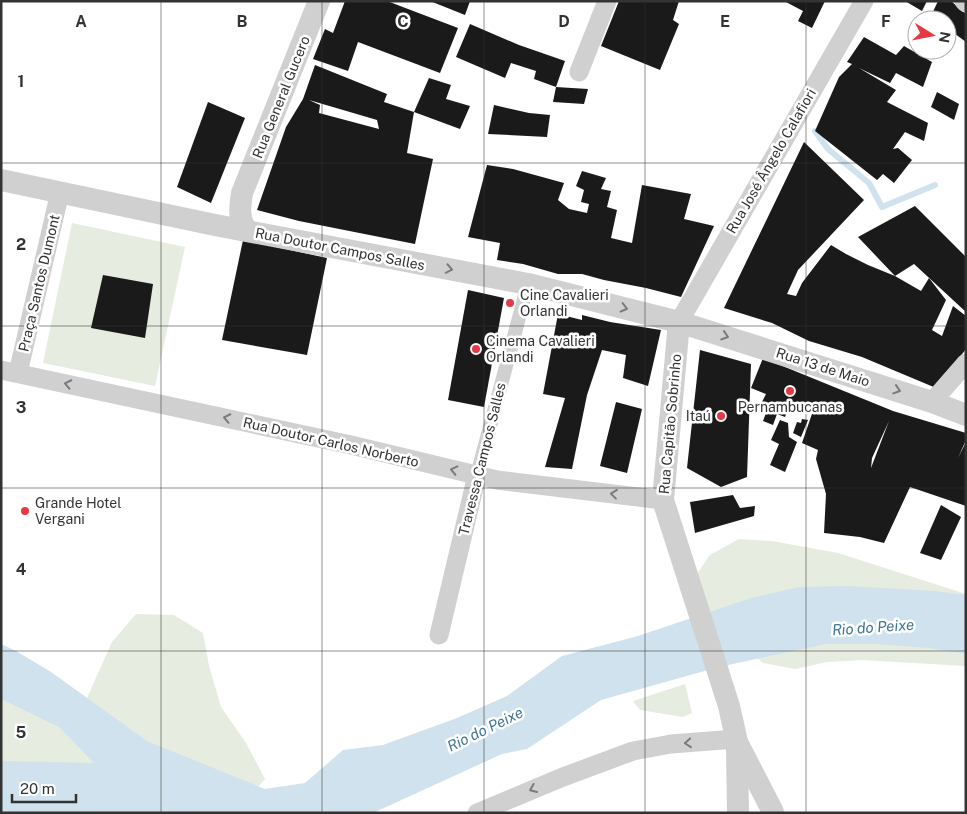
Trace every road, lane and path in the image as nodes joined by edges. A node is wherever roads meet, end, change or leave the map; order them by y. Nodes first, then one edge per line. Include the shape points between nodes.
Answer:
1 (319, 1) edge
2 (607, 1) edge
3 (864, 1) edge
4 (579, 72) dead end
5 (1, 180) edge
6 (60, 192) junction
7 (242, 193) junction
8 (214, 225) junction
9 (246, 230) junction
10 (528, 284) junction
11 (679, 322) junction
12 (966, 363) edge
13 (10, 372) edge
14 (932, 402) junction
15 (966, 415) edge
16 (477, 475) junction
17 (663, 500) junction
18 (439, 635) dead end
19 (737, 741) junction
20 (773, 812) edge
21 (477, 813) edge
22 (739, 813) edge

1 - 7 street, Rua General Gucero
2 - 4 street
3 - 11 street, Rua José Ângelo Calafiori
5 - 6 street, Rua Doutor Campos Salles
6 - 8 street, Rua Doutor Campos Salles
6 - 13 street, Praça Santos Dumont
7 - 8 street, Rua General Gucero
7 - 9 street, Rua General Gucero via 240,212
8 - 9 street, Rua Doutor Campos Salles
9 -> 10 street, Rua Doutor Campos Salles
10 -> 11 street, Rua Doutor Campos Salles
10 - 16 street, Travessa Campos Salles
11 -> 14 street, Rua 13 de Maio
11 - 17 street, Rua Capitão Sobrinho
12 - 14 street
16 -> 13 street, Rua Doutor Carlos Norberto
14 - 15 street, Rua 13 de Maio
17 -> 16 street, Rua Doutor Carlos Norberto
16 - 18 street, Travessa Campos Salles
17 - 19 street, Rua Capitão Sobrinho via 729,706
19 - 20 street
19 -> 21 street via 671,744 633,751
19 - 22 street
20 - 22 street via 767,806 751,804

